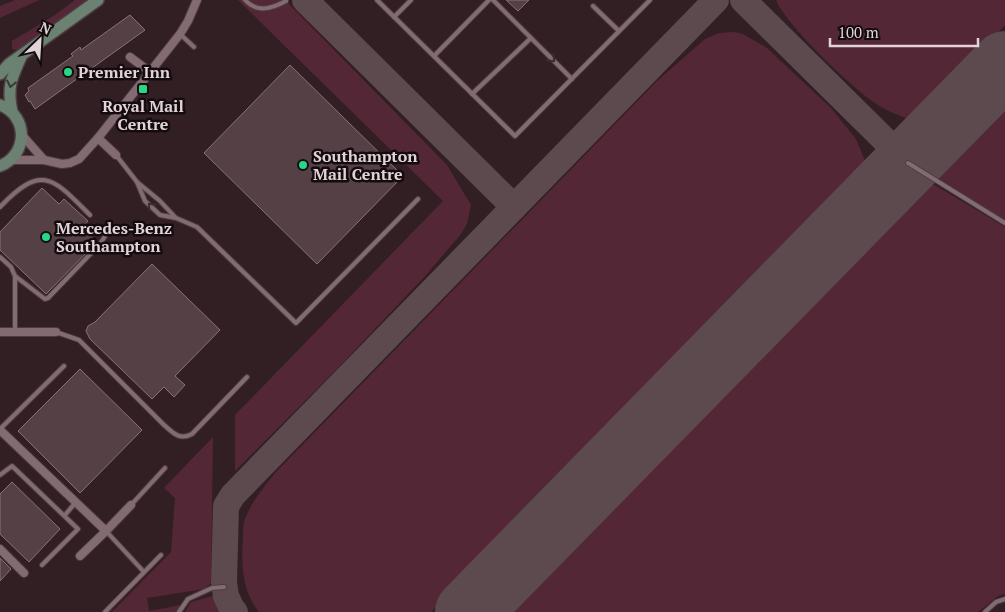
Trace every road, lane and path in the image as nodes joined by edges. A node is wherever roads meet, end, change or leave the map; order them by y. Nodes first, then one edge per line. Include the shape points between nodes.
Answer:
1 (98, 0) edge
2 (197, 0) edge
3 (245, 0) edge
4 (377, 0) edge
5 (411, 0) edge
6 (489, 0) edge
7 (493, 0) edge
8 (650, 0) edge
9 (286, 2) dead end
10 (593, 6) dead end
11 (394, 17) junction
12 (619, 31) junction
13 (180, 34) junction
14 (530, 38) junction
15 (194, 47) dead end
16 (21, 56) junction
17 (130, 56) dead end
18 (434, 56) junction
19 (150, 72) junction
20 (0, 74) edge
21 (572, 79) junction
22 (472, 94) junction
23 (0, 105) edge
24 (12, 112) junction
25 (22, 135) junction
26 (98, 138) junction
27 (116, 155) joint
28 (11, 160) junction
29 (44, 160) junction
30 (908, 163) dead end
31 (0, 166) edge
32 (137, 182) junction
33 (418, 199) dead end
34 (0, 207) edge
35 (90, 215) dead end
36 (176, 218) junction
37 (1005, 224) edge
38 (109, 230) dead end
39 (1, 260) edge
40 (15, 276) junction
41 (0, 332) edge
42 (15, 332) junction
43 (56, 332) joint
44 (64, 366) dead end
45 (247, 377) dead end
46 (0, 430) edge
47 (165, 468) dead end
48 (0, 475) edge
49 (76, 502) junction
50 (132, 504) joint
51 (65, 516) junction
52 (106, 531) junction
53 (0, 549) edge
54 (161, 555) dead end
55 (80, 556) dead end
56 (42, 565) dead end
57 (144, 572) junction
58 (24, 574) dead end
59 (224, 587) dead end
60 (1005, 598) edge
61 (105, 612) edge
62 (179, 612) edge
63 (984, 612) edge

1 - 16 street
2 - 13 street
3 - 9 lane via 250,6 263,9
4 - 11 lane
5 - 11 lane
6 - 18 lane
7 - 14 lane
8 - 12 lane
10 - 12 lane
11 - 18 lane
12 - 21 lane
13 - 15 lane
13 - 19 street
14 -> 21 lane
14 - 22 lane
16 - 20 street
16 -> 24 street via 10,85
17 - 19 street
18 - 22 lane
19 - 26 street
21 - 22 lane via 515,136
23 - 24 street
24 - 25 street
25 - 28 street via 21,144
25 - 29 street
26 - 27 street
26 - 29 street via 70,163
27 - 32 lane
28 - 29 street
28 - 31 street
30 - 37 lane
32 - 36 lane
36 -> 32 lane via 160,215 147,203
33 - 36 lane via 296,323 198,227
34 - 35 lane via 15,193 40,179 57,184
38 - 40 lane via 100,244 48,298
39 - 40 lane via 11,267
40 - 42 lane
41 - 42 street
42 - 43 street
43 - 45 lane via 79,340 163,424 181,437 192,434
44 - 46 lane
46 - 49 street
47 - 50 lane
48 - 51 lane via 12,466
49 - 51 lane
49 - 52 street
50 - 52 street
51 - 56 lane via 78,529
52 - 55 street
52 - 57 lane
53 - 58 street
54 - 57 lane
57 - 61 lane
59 - 62 lane via 212,588 188,599
60 - 63 lane

